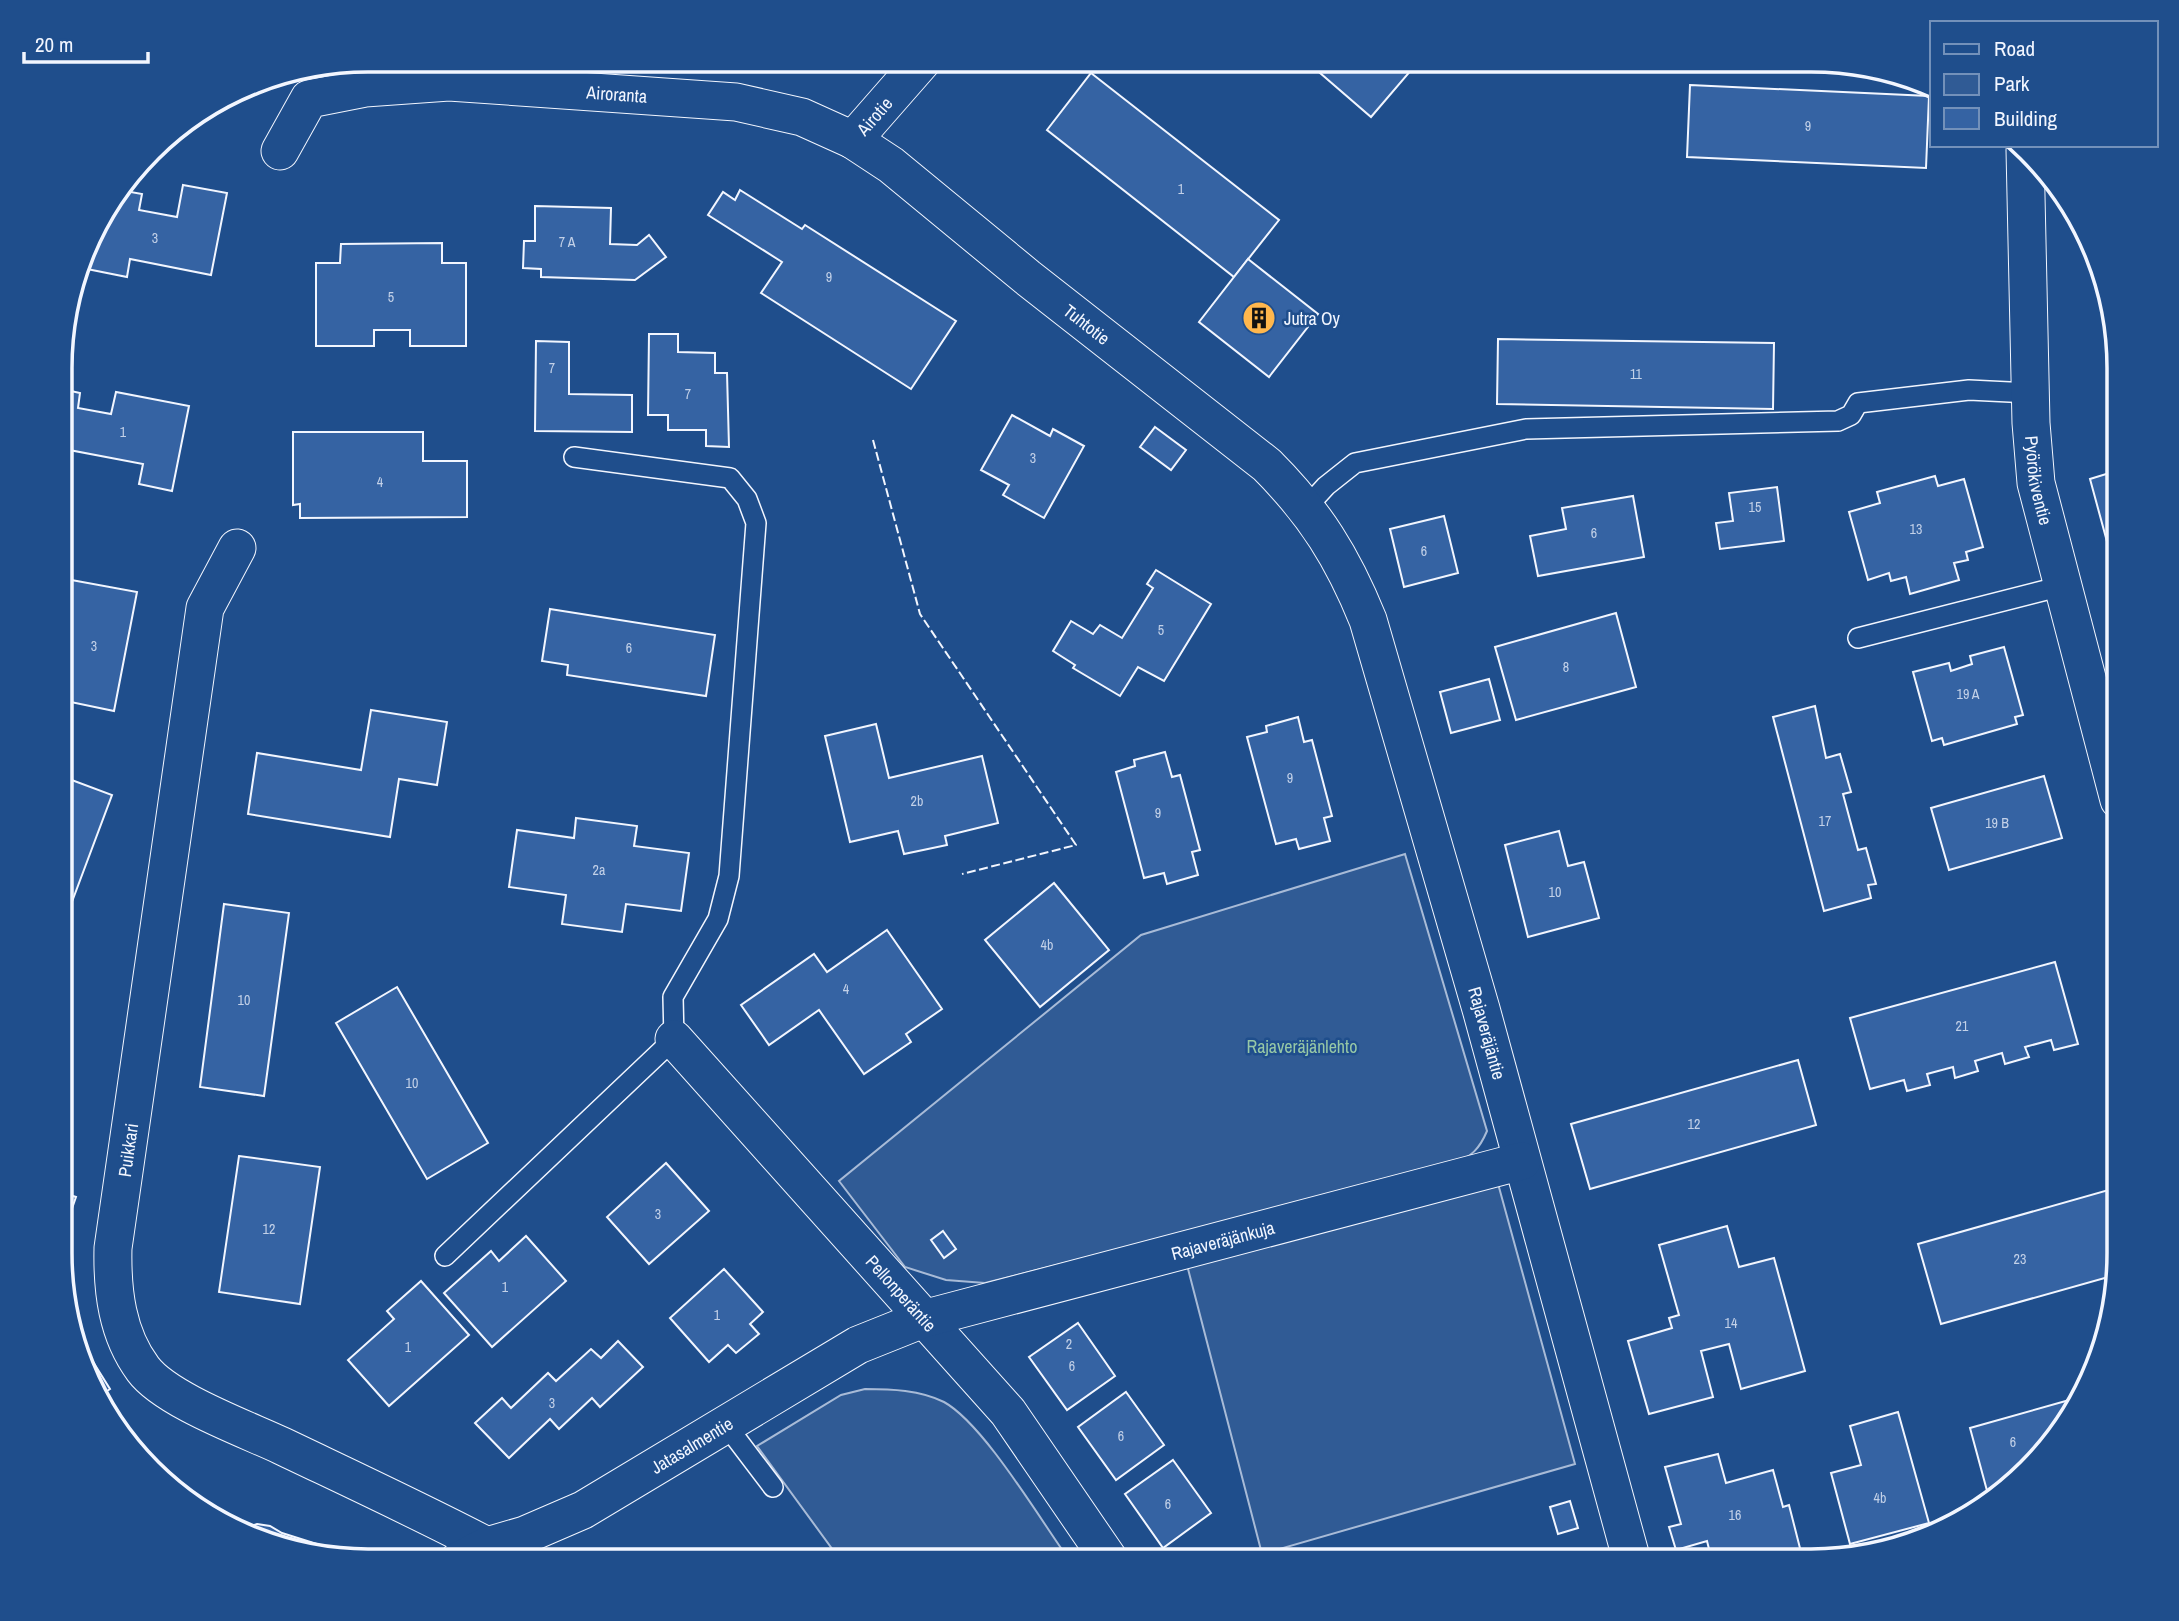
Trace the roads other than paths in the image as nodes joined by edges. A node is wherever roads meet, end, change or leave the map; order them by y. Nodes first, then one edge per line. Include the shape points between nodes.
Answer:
1 (912, 72) edge
2 (853, 140) junction
3 (280, 151) dead end
4 (2025, 163) edge
5 (2030, 393) junction
6 (574, 457) dead end
7 (1310, 513) junction
8 (237, 548) dead end
9 (2062, 586) junction
10 (1858, 638) dead end
11 (2107, 755) edge
12 (674, 1039) junction
13 (1522, 1161) junction
14 (445, 1256) dead end
15 (923, 1319) junction
16 (726, 1424) junction
17 (772, 1487) dead end
18 (467, 1549) edge
19 (487, 1549) edge
20 (1102, 1549) edge
21 (1629, 1549) edge

1 - 2 street, Airotie
2 - 3 street, Airoranta via 802,117 736,102 449,82 365,88 309,99
2 - 7 street, Tuhtotie via 891,165 1266,466
4 - 5 street, Pyörökiventie
5 - 7 lane via 1969,390 1858,402 1851,415 1838,421 1527,429 1355,463 1326,486
5 - 9 street, Pyörökiventie via 2036,483
6 - 12 lane via 730,478 747,499 756,523 729,876 718,919 673,997
7 - 13 street, Rajaveräjäntie via 1346,567 1368,620
8 - 18 street, Puikkari via 205,608 113,1248 117,1308 126,1342 145,1372 186,1401 416,1509
9 - 10 lane
9 - 11 street, Pyörökiventie
12 - 14 lane
12 - 15 street, Pellonperäntie
13 - 15 street, Rajaveräjänkuja
13 - 21 street, Rajaveräjäntie
15 - 16 street, Jatasalmentie via 858,1345
15 - 20 street, Pellonperäntie via 1008,1412
16 - 17 lane
16 - 19 street, Jatasalmentie via 583,1510

